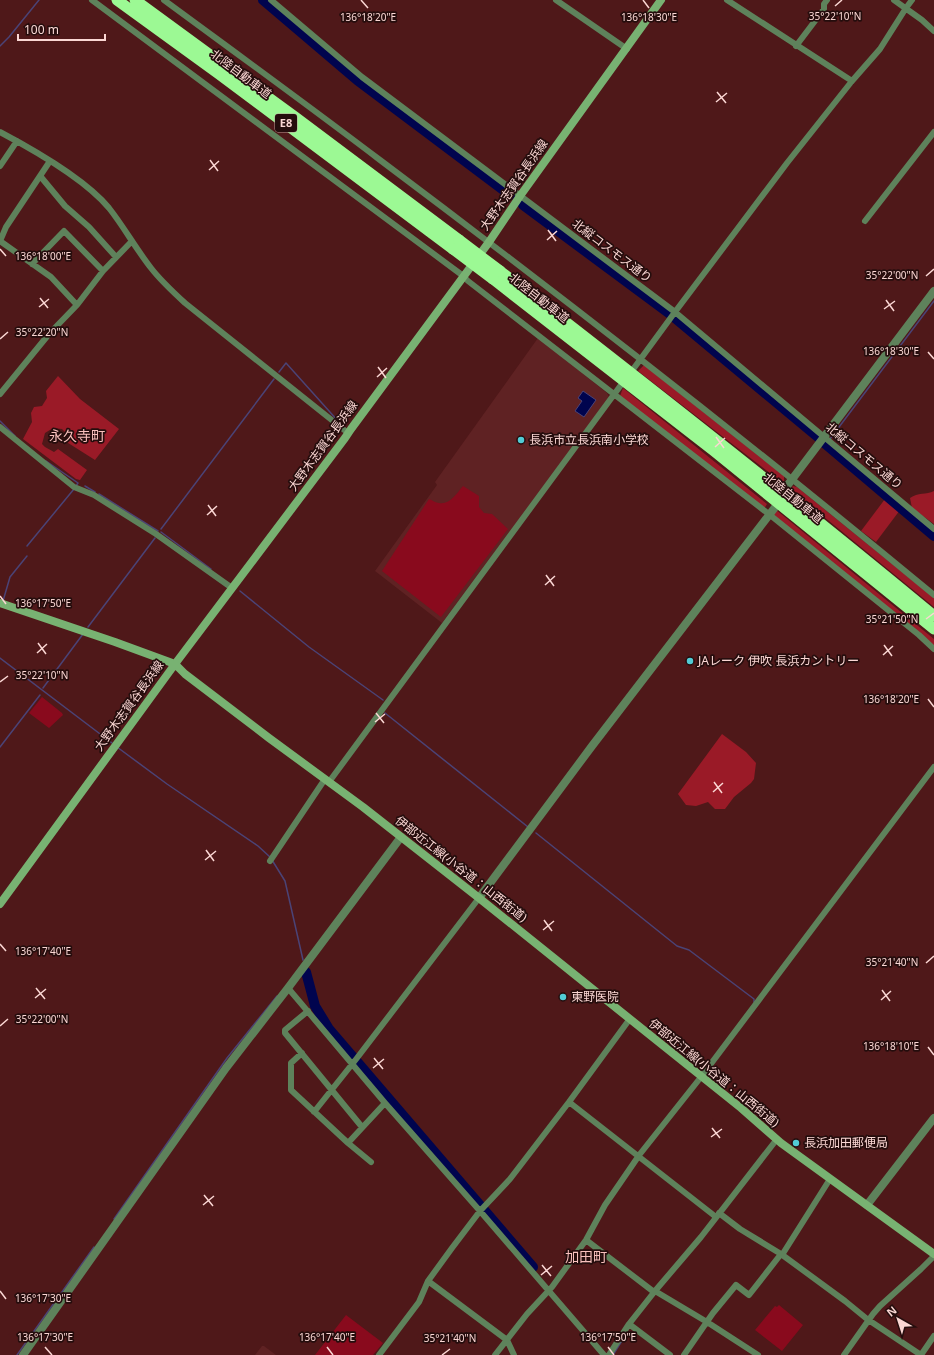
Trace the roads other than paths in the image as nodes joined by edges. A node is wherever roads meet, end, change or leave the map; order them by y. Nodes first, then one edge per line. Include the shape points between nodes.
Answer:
1 (92, 0) edge
2 (117, 0) edge
3 (135, 0) edge
4 (164, 0) edge
5 (271, 0) edge
6 (556, 0) edge
7 (661, 0) edge
8 (727, 0) edge
9 (827, 0) edge
10 (894, 0) edge
11 (912, 0) edge
12 (906, 8) junction
13 (934, 32) edge
14 (796, 46) junction
15 (627, 49) junction
16 (852, 81) junction
17 (0, 132) edge
18 (934, 132) edge
19 (17, 141) junction
20 (50, 161) junction
21 (0, 166) edge
22 (41, 177) junction
23 (520, 196) junction
24 (865, 221) dead end
25 (132, 240) junction
26 (0, 241) edge
27 (489, 242) junction
28 (456, 244) junction
29 (116, 257) junction
30 (32, 264) junction
31 (103, 271) junction
32 (496, 275) junction
33 (464, 276) junction
34 (934, 291) edge
35 (76, 305) junction
36 (673, 314) junction
37 (640, 360) junction
38 (634, 368) dead end
39 (620, 385) dead end
40 (0, 394) edge
41 (614, 394) junction
42 (0, 427) edge
43 (348, 433) junction
44 (825, 437) junction
45 (790, 483) junction
46 (776, 506) dead end
47 (770, 515) junction
48 (934, 529) edge
49 (232, 588) junction
50 (934, 595) edge
51 (3, 604) edge
52 (934, 616) edge
53 (934, 629) edge
54 (934, 649) edge
55 (174, 664) junction
56 (934, 767) edge
57 (327, 781) junction
58 (401, 837) junction
59 (272, 858) dead end
60 (479, 898) junction
61 (0, 904) edge
62 (288, 988) junction
63 (308, 1011) junction
64 (629, 1020) junction
65 (302, 1053) junction
66 (354, 1061) junction
67 (701, 1077) junction
68 (332, 1089) junction
69 (569, 1102) junction
70 (385, 1103) junction
71 (314, 1112) junction
72 (934, 1118) edge
73 (362, 1126) junction
74 (779, 1141) junction
75 (348, 1143) junction
76 (639, 1157) junction
77 (371, 1162) dead end
78 (830, 1179) junction
79 (867, 1205) junction
80 (482, 1210) junction
81 (718, 1215) junction
82 (586, 1240) junction
83 (782, 1255) junction
84 (934, 1255) edge
85 (428, 1281) junction
86 (550, 1290) junction
87 (654, 1292) junction
88 (869, 1320) junction
89 (707, 1322) junction
90 (629, 1324) junction
91 (934, 1336) edge
92 (507, 1340) junction
93 (23, 1355) edge
94 (379, 1355) edge
95 (495, 1355) edge
96 (514, 1355) edge
97 (604, 1355) edge
98 (609, 1355) edge
99 (670, 1355) edge
100 (684, 1355) edge
101 (758, 1355) edge
102 (844, 1355) edge
103 (921, 1355) edge

1 - 33 street
2 - 28 highway, 北陸自動車道 / E8
3 - 28 highway, 北陸自動車道 / E8 via 295,117
4 - 27 street
5 - 23 street, 北縦コスモス通り via 362,77
6 - 15 street
7 - 15 main road, 大野木志賀谷長浜線
8 - 14 street
9 - 14 street via 824,9
10 - 12 street
11 - 12 street
12 - 13 street
12 - 16 street via 880,49
14 - 16 street
15 - 23 main road, 大野木志賀谷長浜線
16 - 36 street
17 - 19 street
18 - 24 street
19 - 20 street
19 - 21 street
20 - 22 street
20 - 25 street via 92,191 109,208
22 - 26 street via 24,198
22 - 29 street via 65,206 89,227
23 - 27 main road, 大野木志賀谷長浜線
23 - 36 street, 北縦コスモス通り
25 - 29 street
25 - 43 street via 152,269 185,304
26 - 30 street
27 - 33 main road, 大野木志賀谷長浜線
27 - 37 street
28 - 32 highway, 北陸自動車道 / E8, bridge
29 - 31 street
30 - 31 street via 64,231
30 - 35 street via 51,277
31 - 35 street
32 - 52 highway, 北陸自動車道 / E8 via 612,357
32 - 53 highway, 北陸自動車道 / E8
33 - 41 street
33 - 43 main road, 大野木志賀谷長浜線
34 - 44 street
35 - 40 street
36 - 37 street
36 - 44 street, 北縦コスモス通り
37 - 38 street
37 - 45 street
39 - 41 street
41 - 47 street
41 - 57 street
42 - 49 street via 75,487 94,495 156,534
43 - 49 main road, 大野木志賀谷長浜線
44 - 45 street
44 - 48 street, 北縦コスモス通り
45 - 50 street
46 - 47 street
47 - 54 street
47 - 60 street
49 - 55 main road, 大野木志賀谷長浜線
51 - 55 main road, 伊部近江線(小谷道：山西街道)
55 - 57 main road, 伊部近江線(小谷道：山西街道)
55 - 61 main road, 大野木志賀谷長浜線
56 - 67 street
57 - 58 main road, 伊部近江線(小谷道：山西街道)
57 - 59 street
58 - 60 main road, 伊部近江線(小谷道：山西街道)
58 - 62 street
60 - 64 main road, 伊部近江線(小谷道：山西街道)
60 - 66 street
62 - 63 street
62 - 93 street via 226,1068
63 - 65 street via 285,1030
63 - 66 street
64 - 67 main road, 伊部近江線(小谷道：山西街道)
64 - 69 street
65 - 68 street
65 - 71 street via 291,1063 291,1090
66 - 68 street
66 - 70 street
67 - 74 main road, 伊部近江線(小谷道：山西街道)
67 - 76 street
68 - 71 street
68 - 73 street
69 - 76 street
69 - 80 street via 510,1179
70 - 73 street
70 - 80 street
71 - 75 street
72 - 79 street
73 - 75 street
74 - 78 main road, 伊部近江線(小谷道：山西街道)
74 - 81 street
75 - 77 street
76 - 81 street
76 - 82 street via 605,1205
78 - 79 main road, 伊部近江線(小谷道：山西街道)
78 - 83 street
79 - 84 main road, 伊部近江線(小谷道：山西街道)
80 - 85 street
80 - 86 street
81 - 83 street
81 - 87 street
82 - 86 street
82 - 87 street
83 - 88 street
83 - 89 street via 749,1295 736,1285
84 - 88 street via 885,1301
85 - 92 street
85 - 94 street via 420,1302
86 - 92 street
86 - 97 street
87 - 89 street
87 - 90 street
88 - 102 street
88 - 103 street
89 - 100 street
89 - 101 street
90 - 98 street
90 - 99 street
91 - 103 street
92 - 95 street
92 - 96 street

